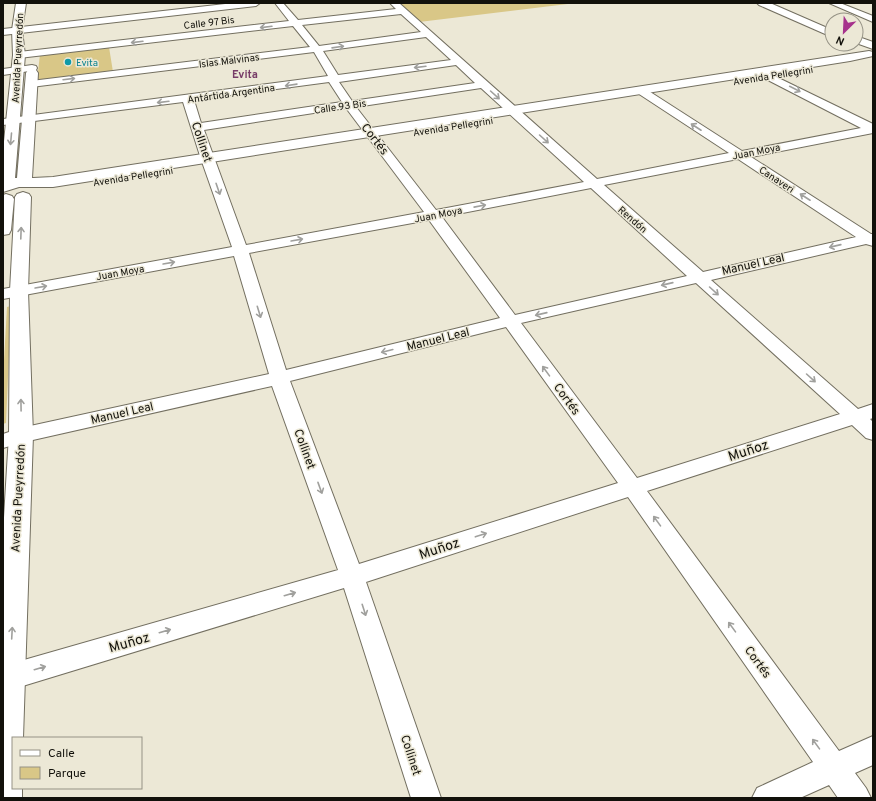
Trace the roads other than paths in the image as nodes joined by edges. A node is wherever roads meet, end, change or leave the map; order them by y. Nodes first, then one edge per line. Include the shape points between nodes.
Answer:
1 (21, 3) edge
2 (256, 3) edge
3 (279, 3) edge
4 (394, 3) edge
5 (762, 3) edge
6 (774, 3) edge
7 (833, 3) edge
8 (402, 11) junction
9 (873, 19) edge
10 (31, 22) junction
11 (295, 24) junction
12 (824, 25) edge
13 (17, 30) junction
14 (824, 30) edge
15 (3, 32) edge
16 (428, 34) junction
17 (864, 46) edge
18 (318, 49) junction
19 (872, 53) edge
20 (25, 54) junction
21 (459, 62) junction
22 (32, 68) junction
23 (18, 70) junction
24 (3, 72) edge
25 (764, 74) junction
26 (335, 79) junction
27 (31, 84) junction
28 (483, 85) junction
29 (643, 92) junction
30 (188, 99) junction
31 (349, 105) junction
32 (515, 113) junction
33 (30, 119) junction
34 (8, 122) edge
35 (197, 127) junction
36 (873, 129) edge
37 (373, 136) junction
38 (740, 154) junction
39 (26, 155) junction
40 (10, 158) junction
41 (208, 162) junction
42 (593, 183) junction
43 (16, 190) edge
44 (433, 215) junction
45 (3, 230) edge
46 (871, 239) edge
47 (240, 250) junction
48 (699, 277) junction
49 (11, 292) edge
50 (509, 321) junction
51 (279, 378) junction
52 (864, 414) edge
53 (873, 433) edge
54 (12, 438) edge
55 (632, 487) junction
56 (352, 576) junction
57 (6, 678) edge
58 (873, 750) edge
59 (833, 767) junction
60 (6, 798) edge
61 (426, 798) edge
62 (767, 798) edge
63 (856, 798) edge

1 - 13 main road, Avenida Pueyrredón
2 - 10 street
3 - 11 street, Cortés
4 - 8 street, Rendón
5 - 14 main road
6 - 12 main road
7 - 9 street
8 - 11 street, Calle 97 Bis
8 - 16 street, Rendón
10 - 13 street
10 - 20 main road, Avenida Pueyrredón
11 - 18 street, Cortés
11 -> 20 street, Calle 97 Bis via 113,48
13 - 15 street
13 - 20 main road, Avenida Pueyrredón
18 -> 16 street, Islas Malvinas
16 - 21 street, Rendón
17 - 19 main road
18 - 26 street, Cortés
27 -> 18 street, Islas Malvinas via 116,70
19 - 25 main road, Avenida Pellegrini
20 - 22 main road, Avenida Pueyrredón
20 - 23 main road, Avenida Pueyrredón
21 -> 26 street, Antártida Argentina
21 - 28 street, Rendón
22 - 23 street
22 - 27 main road, Avenida Pueyrredón
23 - 24 street
23 - 34 main road, Avenida Pueyrredón
25 - 29 main road, Avenida Pellegrini
25 -> 36 street
26 -> 30 street, Antártida Argentina
26 - 31 street, Cortés via 334,82
27 - 33 main road, Avenida Pueyrredón
28 - 31 street, Calle 93 Bis
28 -> 32 street, Rendón
29 - 32 main road, Avenida Pellegrini
38 -> 29 street, Canaveri
30 -> 33 street, Antártida Argentina
30 - 35 street, Collinet
31 - 35 street, Calle 93 Bis
31 - 37 street, Cortés
32 - 37 main road, Avenida Pellegrini
32 -> 42 street, Rendón
33 - 34 street, Antártida Argentina
33 - 39 main road, Avenida Pueyrredón
34 -> 40 main road, Avenida Pueyrredón
35 - 41 street, Collinet
36 - 38 street, Juan Moya
37 - 41 main road, Avenida Pellegrini
37 - 44 street, Cortés
38 - 42 street, Juan Moya
46 -> 38 street, Canaveri
39 - 40 main road
39 - 43 main road, Avenida Pueyrredón
40 - 43 main road, Avenida Pueyrredón
41 - 43 main road, Avenida Pellegrini via 56,188
41 -> 47 street, Collinet
44 -> 42 street, Juan Moya
42 - 48 street, Rendón
43 - 45 main road, Avenida Pueyrredón
49 -> 43 main road, Avenida Pueyrredón
47 -> 44 street, Juan Moya
44 - 50 street, Cortés
46 -> 48 street, Manuel Leal
49 -> 47 street, Juan Moya
47 -> 51 street, Collinet
48 -> 50 street, Manuel Leal
48 -> 52 street, Rendón
54 -> 49 main road, Avenida Pueyrredón
50 -> 51 street, Manuel Leal
55 -> 50 street, Cortés
51 - 54 street, Manuel Leal
51 -> 56 street, Collinet
52 - 53 street, Rendón
52 - 55 street, Muñoz
57 -> 54 main road, Avenida Pueyrredón
56 -> 55 street, Muñoz
59 -> 55 street, Cortés
57 -> 56 street, Muñoz
56 -> 61 street, Collinet
57 - 60 main road, Avenida Pueyrredón
58 - 59 street
59 - 62 street
59 - 63 street, Cortés

